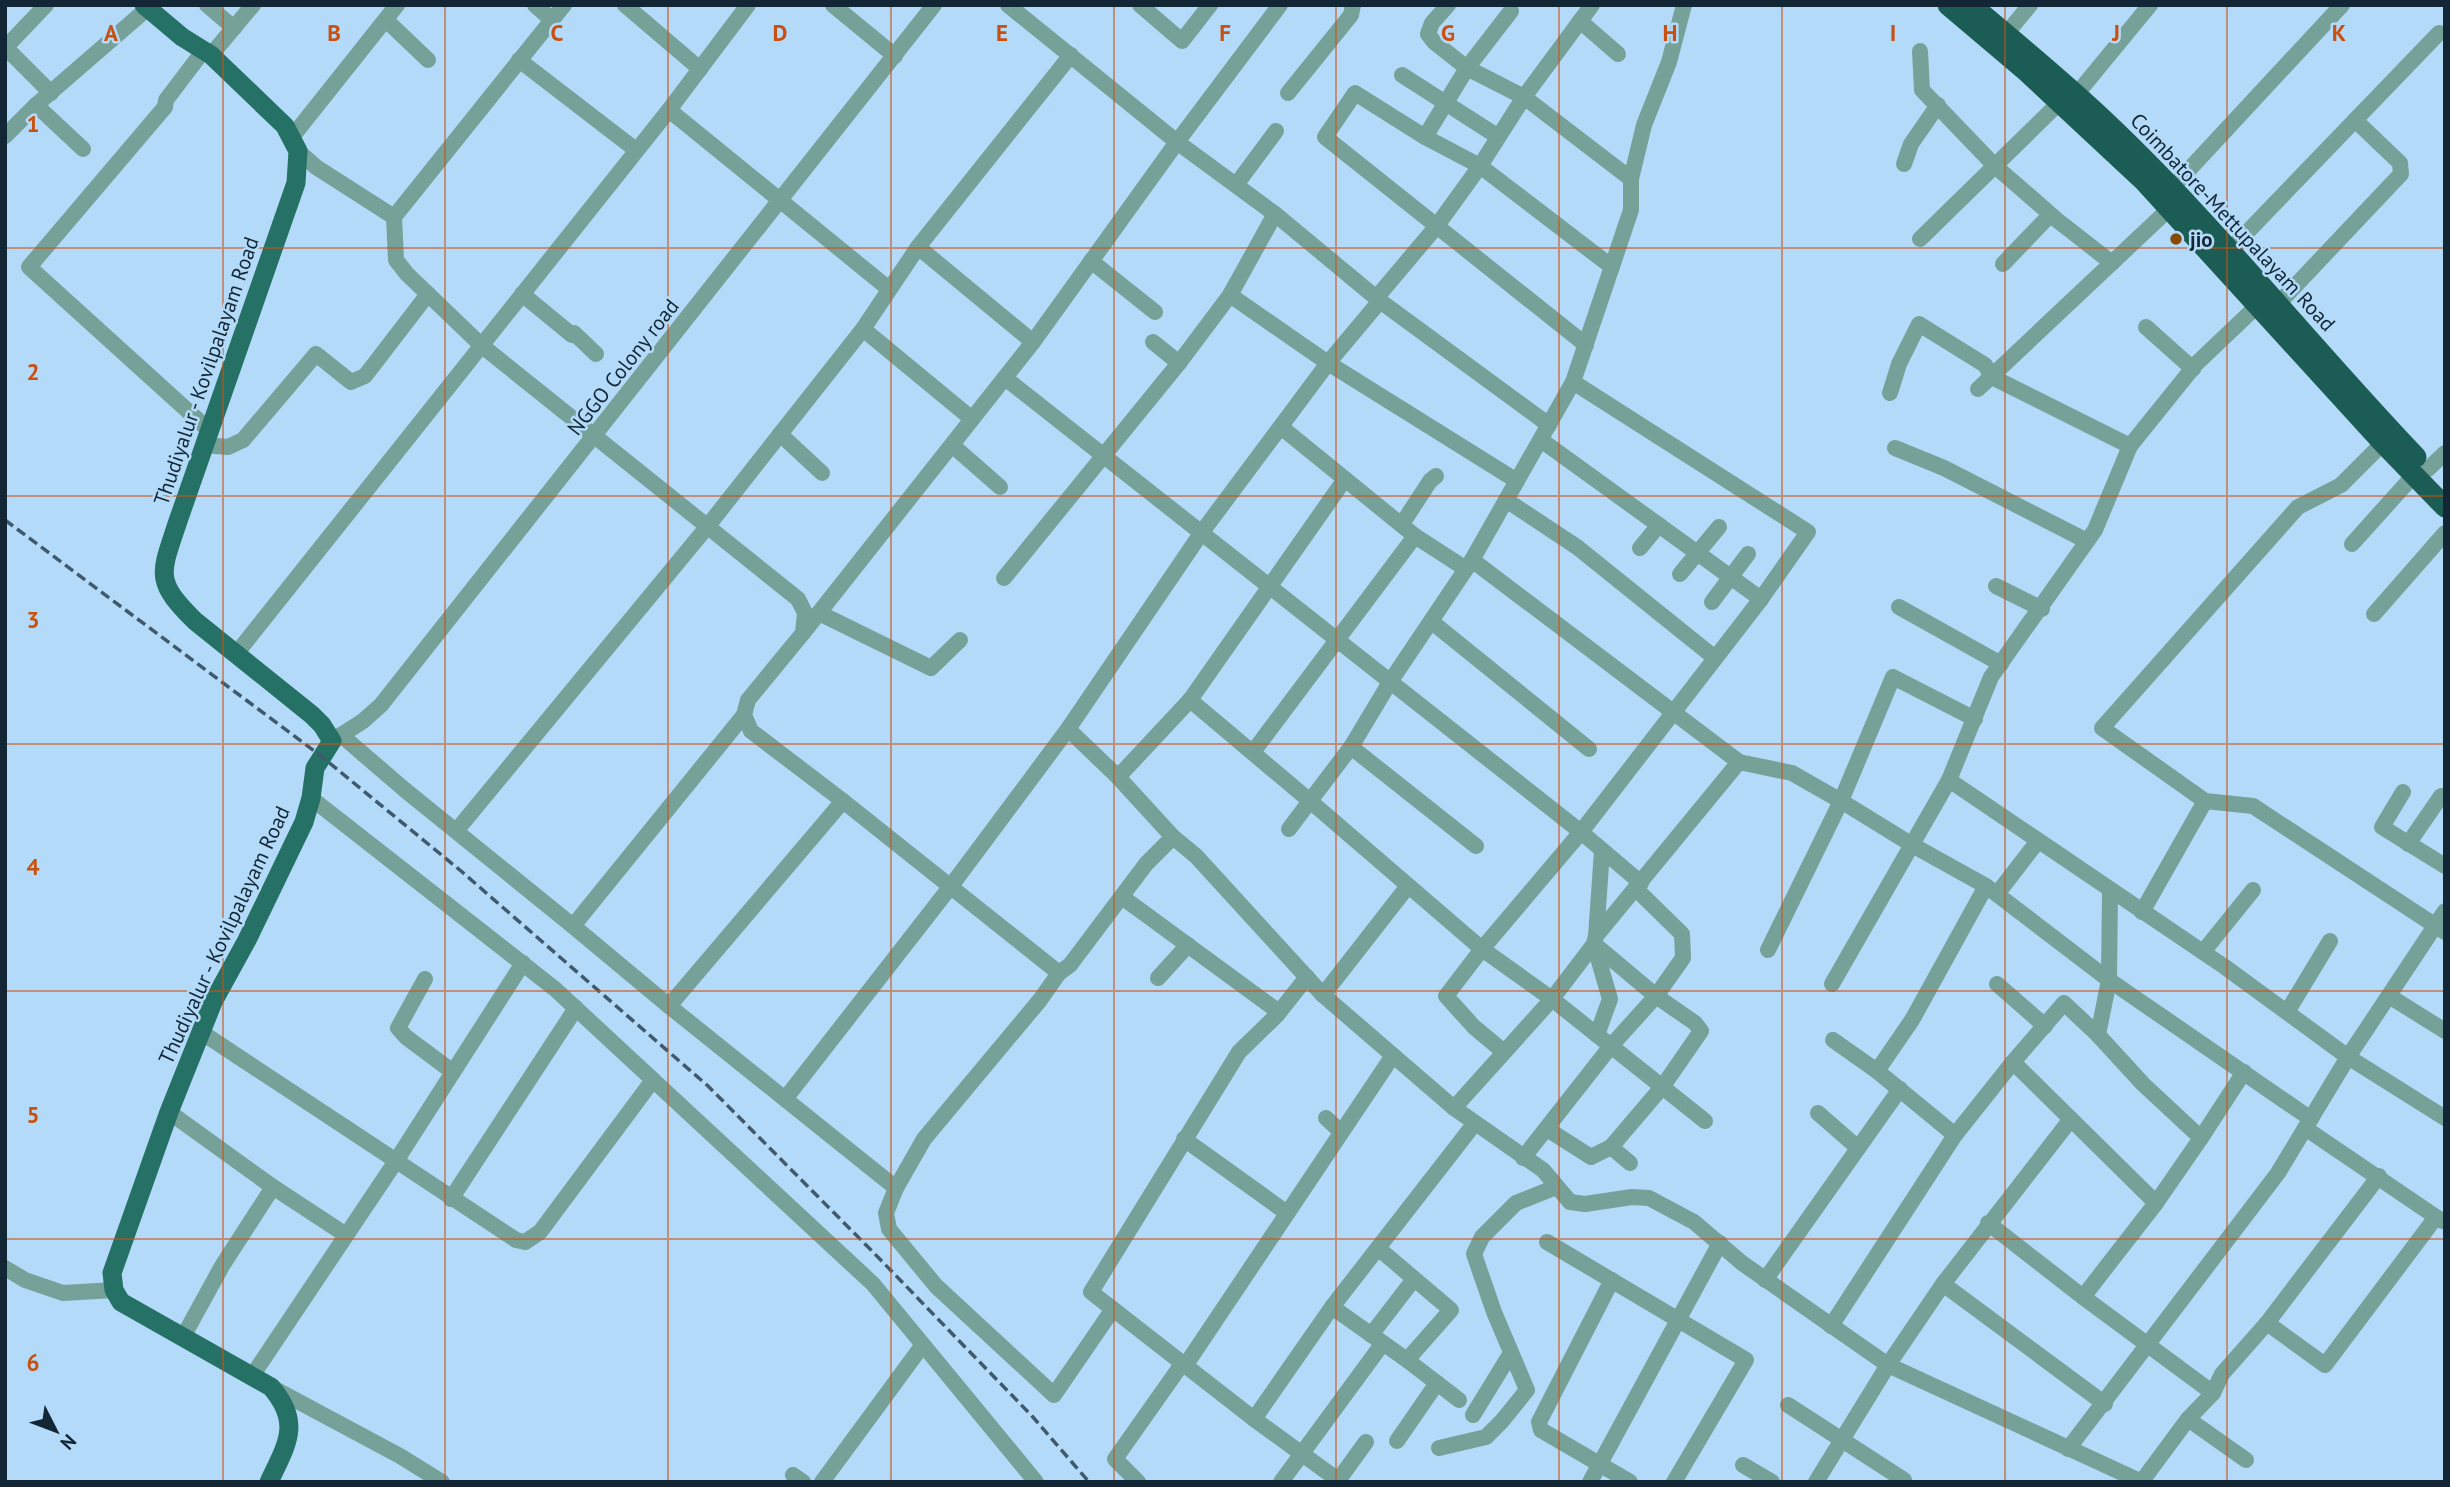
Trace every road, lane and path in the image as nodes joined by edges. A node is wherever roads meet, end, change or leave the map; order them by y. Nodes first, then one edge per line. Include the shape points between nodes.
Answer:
1 (46, 5) edge
2 (207, 5) edge
3 (253, 5) edge
4 (397, 5) edge
5 (535, 5) edge
6 (564, 5) edge
7 (625, 5) edge
8 (748, 5) edge
9 (833, 5) edge
10 (934, 5) edge
11 (1008, 5) edge
12 (1140, 5) edge
13 (1210, 5) edge
14 (1280, 5) edge
15 (1353, 5) edge
16 (1448, 5) edge
17 (1592, 5) edge
18 (1684, 5) edge
19 (1948, 5) edge
20 (1972, 5) edge
21 (2030, 5) edge
22 (2150, 5) edge
23 (2342, 5) edge
24 (153, 8) edge
25 (1511, 11) dead end
26 (386, 20) junction
27 (552, 20) junction
28 (1580, 21) junction
29 (234, 28) junction
30 (2439, 33) dead end
31 (2006, 34) junction
32 (5, 47) edge
33 (1920, 51) dead end
34 (207, 52) junction
35 (1618, 54) dead end
36 (1071, 55) junction
37 (895, 56) junction
38 (428, 60) dead end
39 (519, 60) junction
40 (1466, 68) junction
41 (700, 69) junction
42 (1402, 75) dead end
43 (51, 93) junction
44 (1288, 93) dead end
45 (1524, 97) junction
46 (2068, 99) junction
47 (1444, 102) junction
48 (36, 105) junction
49 (1938, 105) junction
50 (669, 110) junction
51 (2355, 120) junction
52 (1276, 131) dead end
53 (5, 136) edge
54 (1497, 136) junction
55 (1425, 137) junction
56 (1177, 142) junction
57 (295, 144) junction
58 (83, 149) dead end
59 (636, 150) junction
60 (1904, 164) dead end
61 (1480, 166) junction
62 (1995, 166) junction
63 (1631, 179) junction
64 (1236, 186) junction
65 (2170, 198) junction
66 (779, 202) junction
67 (1275, 214) junction
68 (2050, 215) junction
69 (394, 217) junction
70 (1436, 227) junction
71 (1920, 239) dead end
72 (918, 247) junction
73 (2230, 251) junction
74 (1091, 261) junction
75 (2112, 263) junction
76 (2003, 264) dead end
77 (1612, 267) junction
78 (889, 289) junction
79 (428, 294) junction
80 (522, 294) junction
81 (1230, 295) junction
82 (1378, 299) junction
83 (2268, 304) junction
84 (1154, 312) dead end
85 (2146, 327) dead end
86 (863, 329) junction
87 (1032, 342) junction
88 (1153, 342) dead end
89 (481, 345) junction
90 (1586, 345) junction
91 (596, 354) dead end
92 (1179, 363) junction
93 (1328, 363) junction
94 (2193, 369) junction
95 (1992, 377) junction
96 (1004, 378) junction
97 (1573, 382) junction
98 (1979, 389) dead end
99 (1890, 393) dead end
100 (972, 419) junction
101 (1549, 425) junction
102 (1281, 427) junction
103 (780, 435) junction
104 (207, 438) junction
105 (594, 438) junction
106 (1541, 440) junction
107 (2383, 443) junction
108 (952, 445) junction
109 (2130, 446) junction
110 (1895, 447) dead end
111 (2445, 453) edge
112 (1104, 455) junction
113 (2421, 472) junction
114 (822, 474) dead end
115 (1436, 476) dead end
116 (1345, 479) junction
117 (1517, 481) junction
118 (2445, 486) edge
119 (1000, 487) dead end
120 (1506, 500) junction
121 (2445, 508) edge
122 (1402, 524) junction
123 (1659, 525) junction
124 (707, 527) junction
125 (1719, 527) dead end
126 (1202, 532) junction
127 (2445, 533) edge
128 (1415, 536) junction
129 (2087, 541) junction
130 (2351, 544) dead end
131 (1640, 548) dead end
132 (1698, 553) junction
133 (1748, 554) dead end
134 (1469, 565) junction
135 (1680, 574) dead end
136 (1004, 578) dead end
137 (1732, 578) junction
138 (1996, 586) dead end
139 (1268, 587) junction
140 (1761, 598) junction
141 (1713, 603) dead end
142 (1899, 607) dead end
143 (2042, 608) junction
144 (818, 613) junction
145 (2374, 614) dead end
146 (1432, 622) junction
147 (803, 634) junction
148 (960, 640) dead end
149 (1337, 641) junction
150 (236, 654) junction
151 (1716, 658) junction
152 (2001, 664) junction
153 (1390, 682) junction
154 (1190, 699) junction
155 (1673, 713) junction
156 (744, 715) junction
157 (1975, 719) junction
158 (1068, 729) junction
159 (337, 738) junction
160 (1351, 747) junction
161 (1589, 749) dead end
162 (1253, 752) junction
163 (1739, 762) junction
164 (1118, 777) junction
165 (1949, 780) junction
166 (2403, 792) dead end
167 (2441, 796) dead end
168 (311, 798) junction
169 (844, 801) junction
170 (1841, 801) junction
171 (2205, 801) junction
172 (1310, 802) junction
173 (457, 830) junction
174 (1289, 830) dead end
175 (1581, 831) junction
176 (1174, 838) junction
177 (2038, 841) junction
178 (2408, 844) junction
179 (1476, 846) dead end
180 (1914, 846) junction
181 (1602, 850) junction
182 (2445, 866) edge
183 (951, 886) junction
184 (1408, 886) junction
185 (1638, 886) junction
186 (1992, 890) junction
187 (2253, 890) dead end
188 (2110, 891) junction
189 (1122, 897) junction
190 (2445, 911) edge
191 (2142, 912) junction
192 (573, 926) junction
193 (2440, 929) edge
194 (1595, 940) junction
195 (2330, 941) dead end
196 (1188, 945) junction
197 (1482, 948) junction
198 (1768, 950) dead end
199 (2203, 952) junction
200 (523, 963) junction
201 (1059, 973) junction
202 (1602, 973) junction
203 (1307, 977) junction
204 (1158, 978) dead end
205 (425, 979) dead end
206 (2109, 980) junction
207 (1832, 984) dead end
208 (1997, 984) dead end
209 (1651, 992) junction
210 (1323, 995) junction
211 (2389, 996) junction
212 (1552, 999) junction
213 (669, 1006) junction
214 (576, 1008) junction
215 (1279, 1012) junction
216 (2287, 1012) junction
217 (2045, 1026) junction
218 (2445, 1031) edge
219 (201, 1032) junction
220 (1597, 1035) junction
221 (2098, 1035) junction
222 (1833, 1040) dead end
223 (1611, 1046) junction
224 (1504, 1052) junction
225 (1392, 1056) junction
226 (2348, 1057) junction
227 (2013, 1062) junction
228 (1877, 1071) junction
229 (453, 1072) junction
230 (2244, 1072) junction
231 (653, 1080) junction
232 (1663, 1086) junction
233 (1900, 1089) junction
234 (785, 1099) junction
235 (1454, 1108) junction
236 (169, 1112) junction
237 (1818, 1113) dead end
238 (1326, 1118) dead end
239 (2445, 1118) edge
240 (2071, 1119) junction
241 (1705, 1121) dead end
242 (1475, 1123) junction
243 (2308, 1123) junction
244 (1547, 1129) junction
245 (1340, 1131) junction
246 (1955, 1135) junction
247 (2201, 1138) junction
248 (1184, 1139) junction
249 (1611, 1147) junction
250 (1858, 1148) junction
251 (1523, 1158) junction
252 (396, 1161) junction
253 (1630, 1163) dead end
254 (2379, 1176) junction
255 (272, 1187) junction
256 (1556, 1187) junction
257 (895, 1188) junction
258 (451, 1199) junction
259 (2156, 1203) junction
260 (1287, 1213) junction
261 (2440, 1219) edge
262 (1988, 1223) junction
263 (346, 1235) junction
264 (1548, 1242) dead end
265 (1720, 1243) junction
266 (1378, 1248) junction
267 (5, 1268) edge
268 (1414, 1279) junction
269 (1765, 1279) junction
270 (1612, 1280) junction
271 (1943, 1283) junction
272 (114, 1290) junction
273 (2083, 1297) junction
274 (1332, 1307) junction
275 (1113, 1309) junction
276 (1678, 1320) junction
277 (2267, 1323) junction
278 (1831, 1326) junction
279 (183, 1337) junction
280 (1377, 1339) junction
281 (2147, 1345) junction
282 (922, 1346) junction
283 (1511, 1353) junction
284 (1407, 1360) junction
285 (1183, 1365) junction
286 (1888, 1365) junction
287 (252, 1376) junction
288 (1437, 1383) junction
289 (271, 1387) junction
290 (2213, 1393) junction
291 (1459, 1400) dead end
292 (2105, 1404) junction
293 (1788, 1405) dead end
294 (1473, 1415) dead end
295 (1254, 1419) junction
296 (2188, 1419) junction
297 (1842, 1440) junction
298 (1397, 1441) dead end
299 (1366, 1442) dead end
300 (1439, 1448) dead end
301 (2068, 1449) junction
302 (1301, 1454) junction
303 (2246, 1460) dead end
304 (1600, 1464) junction
305 (1743, 1465) dead end
306 (2114, 1476) edge
307 (1338, 1481) edge
308 (2142, 1481) edge
309 (269, 1482) edge
310 (442, 1482) edge
311 (822, 1482) edge
312 (1036, 1482) edge
313 (1138, 1482) edge
314 (1281, 1482) edge
315 (1590, 1482) edge
316 (1630, 1482) edge
317 (1674, 1482) edge
318 (1772, 1482) edge
319 (1816, 1482) edge
320 (1903, 1482) edge

1 - 32 street
2 - 29 street
3 - 29 street
4 - 26 street
5 - 27 street
6 - 27 street
7 - 41 street
8 - 41 street
9 - 37 street
10 - 37 street, NGGO Colony road
11 - 36 street
12 - 13 street via 1182,41
14 - 56 street
15 - 44 street via 1351,15
16 - 40 street via 1428,34
17 - 28 street
18 - 63 street via 1669,62 1643,125
19 - 46 highway
20 - 31 highway
21 - 31 street
22 - 46 street
23 - 65 street
24 - 34 main road via 182,37
24 - 43 street
25 - 40 street
26 - 38 street
26 - 57 street
27 - 39 street
28 - 35 street
28 - 45 street
29 - 34 street
30 - 51 street
31 - 46 highway
32 - 43 street
33 - 49 street via 1922,90
34 - 57 main road via 285,126
34 - 104 street via 29,267
36 - 56 street
36 - 72 street
37 - 66 street, NGGO Colony road
39 - 59 street
39 - 69 street
40 - 45 street
40 - 47 street
41 - 50 street
42 - 47 street
43 - 48 street
45 - 54 street
45 - 63 street
46 - 62 street
46 - 65 highway
47 - 54 street
47 - 55 street
48 - 53 street
48 - 58 street
49 - 60 street via 1911,144
49 - 62 street
50 - 59 street
50 - 66 street
51 - 73 street
51 - 83 street via 2400,163 2402,174
52 - 64 street
54 - 61 street
55 - 61 street
55 - 70 street via 1355,93 1325,137
56 - 64 street
56 - 74 street
57 - 69 street via 316,167
57 - 104 main road, Thudiyalur - Kovilpalayam Road via 296,183
59 - 80 street
61 - 70 street
61 - 77 street
62 - 68 street
62 - 71 street
63 - 77 street via 1631,210
64 - 67 street
65 - 73 highway, Coimbatore-Mettupalayam Road
65 - 75 street
65 - 83 highway
66 - 78 street
66 - 105 street, NGGO Colony road
67 - 81 street
67 - 82 street
68 - 75 street
68 - 76 street
69 - 79 street via 397,260
70 - 82 street
70 - 90 street
72 - 78 street
72 - 87 street
73 - 83 highway, Coimbatore-Mettupalayam Road
74 - 84 street
74 - 87 street
75 - 95 street
77 - 90 street
78 - 86 street
79 - 89 street
79 - 104 street via 365,376 351,382 316,354 243,440 228,447
80 - 89 street
80 - 91 street
81 - 92 street
81 - 93 street
82 - 93 street
82 - 101 street
83 - 94 street
83 - 107 highway
83 - 113 highway, Coimbatore-Mettupalayam Road
85 - 94 street
86 - 100 street
86 - 103 street
87 - 96 street
88 - 92 street
89 - 105 street
89 - 150 street
90 - 97 street
92 - 112 street
93 - 102 street
93 - 117 street
94 - 109 street
95 - 98 street
95 - 99 street via 1985,365 1915,318
95 - 109 street
96 - 100 street
96 - 112 street
97 - 101 street
97 - 140 street via 1808,532
100 - 108 street
101 - 106 street
102 - 116 street
102 - 126 street
103 - 114 street
103 - 124 street
104 - 150 main road, Thudiyalur - Kovilpalayam Road via 164,563 164,581 178,604
105 - 124 street
105 - 159 street, NGGO Colony road via 381,705
106 - 117 street
106 - 123 street
107 - 113 highway
107 - 171 street via 2341,485 2298,507 2102,728
108 - 119 street
108 - 144 street
109 - 129 street
110 - 129 street
111 - 113 street
112 - 126 street
112 - 136 street
113 - 118 highway, Coimbatore-Mettupalayam Road
113 - 121 highway
113 - 130 street
115 - 122 street
116 - 122 street
116 - 139 street
117 - 120 street
120 - 134 street
120 - 151 street via 1577,547
122 - 128 street
123 - 131 street
123 - 132 street
124 - 147 street via 798,599 805,613
124 - 173 street
125 - 132 street
126 - 139 street
126 - 158 street
127 - 145 street
128 - 134 street
128 - 149 street
129 - 143 street
132 - 135 street
132 - 137 street
133 - 137 street
134 - 146 street
134 - 155 street
137 - 140 street
137 - 141 street
138 - 143 street
139 - 149 street
139 - 154 street
140 - 151 street
142 - 152 street
143 - 152 street
144 - 147 street
144 - 148 street via 931,668
146 - 153 street
146 - 161 street
147 - 156 street via 748,700
149 - 153 street
149 - 162 street
150 - 159 main road, Thudiyalur - Kovilpalayam Road
151 - 155 street
152 - 157 street
153 - 160 street
153 - 175 street
154 - 162 street
154 - 164 street
155 - 163 street
155 - 175 street
156 - 169 street via 751,730
156 - 192 street
157 - 165 street
157 - 170 street via 1893,677
158 - 164 street
158 - 183 street
159 - 168 main road, Thudiyalur - Kovilpalayam Road via 315,768
159 - 173 street
160 - 172 street
160 - 179 street
162 - 172 street
163 - 170 street via 1793,773
163 - 185 street
164 - 176 street
165 - 177 street
165 - 180 street
166 - 178 street via 2382,827
167 - 178 street
168 - 200 street
168 - 219 main road, Thudiyalur - Kovilpalayam Road via 304,822
169 - 183 street
169 - 213 street
170 - 180 street
170 - 198 street
171 - 191 street
171 - 193 street via 2253,806
172 - 174 street
172 - 184 street
173 - 192 street
175 - 181 street
175 - 197 street
176 - 189 street via 1146,864
176 - 203 street
177 - 186 street
177 - 188 street
178 - 182 street
180 - 186 street
180 - 207 street
181 - 185 street
181 - 194 street
183 - 201 street
183 - 234 street
184 - 197 street
184 - 210 street
185 - 194 street
185 - 209 street via 1682,934 1684,958
186 - 206 street
186 - 228 street
187 - 199 street
188 - 191 street
188 - 206 street
189 - 196 street
189 - 201 street
190 - 193 street
191 - 199 street
192 - 213 street
193 - 211 street
194 - 202 street
194 - 209 street
194 - 212 street
195 - 216 street
196 - 204 street
196 - 215 street
197 - 212 street
197 - 224 street via 1446,996
199 - 216 street
200 - 214 street
200 - 229 street
201 - 257 street via 924,1139
202 - 209 street
202 - 220 street via 1610,999
203 - 210 street
203 - 215 street
205 - 229 street via 398,1028
206 - 221 street
206 - 230 street
208 - 217 street
209 - 223 street
209 - 232 street via 1701,1031
210 - 225 street
211 - 218 street
211 - 226 street
212 - 220 street
212 - 224 street
213 - 234 street
214 - 231 street
214 - 258 street
215 - 248 street via 1239,1052
216 - 226 street
217 - 221 street via 2064,1003
217 - 227 street
219 - 236 main road, Thudiyalur - Kovilpalayam Road
219 - 252 street
220 - 223 street
221 - 247 street
222 - 228 street
223 - 232 street
223 - 244 street
224 - 235 street
225 - 235 street
225 - 245 street
226 - 239 street
226 - 243 street
227 - 240 street
227 - 246 street
228 - 233 street
229 - 252 street
230 - 243 street
230 - 247 street
231 - 258 street via 540,1232 525,1242
231 - 282 street via 873,1284
232 - 241 street
232 - 249 street
233 - 246 street
233 - 250 street
234 - 257 street
235 - 242 street
236 - 255 street
236 - 272 main road, Thudiyalur - Kovilpalayam Road via 112,1273
237 - 250 street
238 - 245 street
240 - 259 street
240 - 262 street
242 - 251 street
242 - 266 street
243 - 254 street
243 - 281 street via 2278,1173
244 - 249 street via 1591,1157
244 - 251 street
245 - 260 street
246 - 278 street
247 - 259 street
248 - 260 street
248 - 275 street via 1091,1292
249 - 253 street
250 - 269 street
251 - 256 street via 1543,1170
252 - 258 street
252 - 263 street
254 - 261 street
254 - 277 street
255 - 263 street
255 - 279 street
256 - 265 street via 1570,1202 1585,1204 1649,1198
256 - 283 street via 1516,1203 1475,1247 1475,1262
257 - 275 street via 886,1213 889,1229 936,1286 1054,1395
259 - 273 street
260 - 285 street
261 - 277 street via 2325,1365
262 - 271 street
262 - 273 street
263 - 287 street
264 - 270 street
265 - 269 street
265 - 276 street
266 - 268 street
266 - 274 street
267 - 272 street via 63,1293
268 - 280 street
268 - 284 street via 1451,1310
269 - 278 street
270 - 276 street
270 - 304 street via 1539,1422 1541,1430
271 - 286 street
271 - 292 street
272 - 279 main road via 121,1302
273 - 281 street
274 - 280 street
274 - 295 street
275 - 285 street
276 - 304 street
276 - 317 street via 1746,1360
277 - 290 street via 2222,1374
278 - 286 street
279 - 287 main road
280 - 284 street
280 - 302 street
281 - 290 street
281 - 292 street
282 - 311 street
282 - 312 street
283 - 294 street
283 - 300 street via 1527,1390 1486,1437
284 - 288 street
285 - 295 street
285 - 313 street via 1115,1459
286 - 297 street
286 - 301 street
287 - 289 main road
288 - 291 street
288 - 298 street
289 - 309 main road via 286,1408 290,1424 288,1441
289 - 310 street
290 - 296 street
292 - 301 street
293 - 297 street
295 - 302 street
296 - 303 street
296 - 308 street
297 - 319 street
297 - 320 street
299 - 307 street
301 - 306 street
302 - 307 street
302 - 314 street
304 - 315 street
304 - 316 street
305 - 318 street
306 - 308 street

